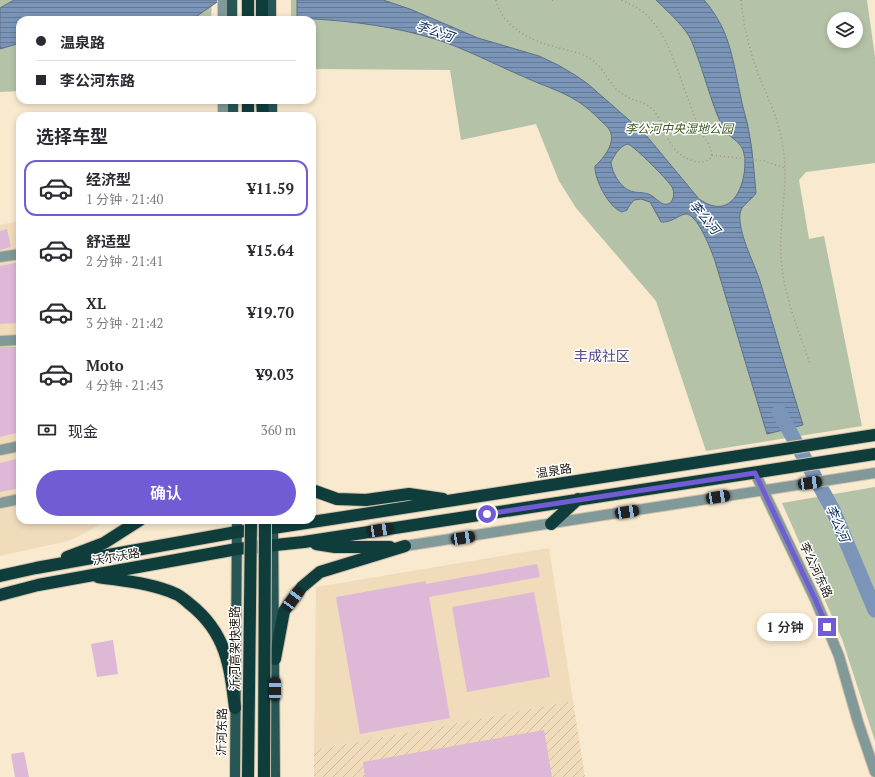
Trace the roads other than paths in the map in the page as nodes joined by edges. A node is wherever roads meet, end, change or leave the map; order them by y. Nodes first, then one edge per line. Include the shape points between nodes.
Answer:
1 (223, 0) edge
2 (232, 0) edge
3 (248, 0) edge
4 (262, 0) edge
5 (271, 0) edge
6 (223, 16) edge
7 (232, 16) edge
8 (248, 16) edge
9 (262, 16) edge
10 (271, 16) edge
11 (16, 255) edge
12 (0, 257) edge
13 (16, 340) edge
14 (0, 341) edge
15 (875, 435) edge
16 (16, 447) edge
17 (0, 450) edge
18 (875, 454) edge
19 (755, 473) junction
20 (875, 473) edge
21 (763, 490) junction
22 (316, 491) edge
23 (578, 499) junction
24 (16, 500) edge
25 (366, 500) junction
26 (456, 500) junction
27 (0, 503) edge
28 (337, 519) junction
29 (316, 520) edge
30 (134, 524) edge
31 (237, 524) edge
32 (250, 524) edge
33 (267, 524) edge
34 (271, 524) edge
35 (271, 524) edge
36 (551, 524) junction
37 (237, 532) junction
38 (304, 542) junction
39 (274, 546) junction
40 (405, 546) junction
41 (238, 549) junction
42 (36, 568) junction
43 (0, 576) edge
44 (89, 576) junction
45 (0, 595) edge
46 (274, 659) junction
47 (235, 708) junction
48 (875, 772) edge
49 (234, 777) edge
50 (248, 777) edge
51 (264, 777) edge
52 (275, 777) edge

1 - 6 street
2 - 7 main road
3 - 8 highway
4 - 9 highway
5 - 10 main road
11 - 12 street
13 - 14 street
15 - 26 highway, 温泉路
16 - 17 street
18 - 19 highway
19 - 21 street, 李公河东路
19 - 23 highway
20 - 21 street
21 - 36 street
21 - 48 street, 李公河东路 via 839,656
22 - 25 highway via 337,499
23 - 36 highway
23 - 38 highway
24 - 27 street
25 - 26 highway via 409,494
25 - 28 highway
26 - 28 highway, 温泉路
28 - 29 highway, 温泉路
30 - 42 highway via 104,543
31 - 37 main road, 沂河东路
32 - 50 highway, 沂河高架快速路, bridge
33 - 37 highway, 温泉路
34 - 39 main road
35 - 51 highway, bridge
36 - 40 street
37 - 41 main road, 沂河东路
37 - 42 highway, 沃尔沃路
38 - 39 highway
38 - 40 highway via 334,547
39 - 41 highway
39 - 46 main road
40 - 46 highway via 320,572 302,587 284,611
41 - 44 highway, 沃尔沃路
41 - 47 main road, 沂河东路
42 - 43 highway, 沃尔沃路
44 - 45 highway, 沃尔沃路
44 - 47 highway via 177,594 197,610 212,626 225,650
46 - 52 main road
47 - 49 main road, 沂河东路

